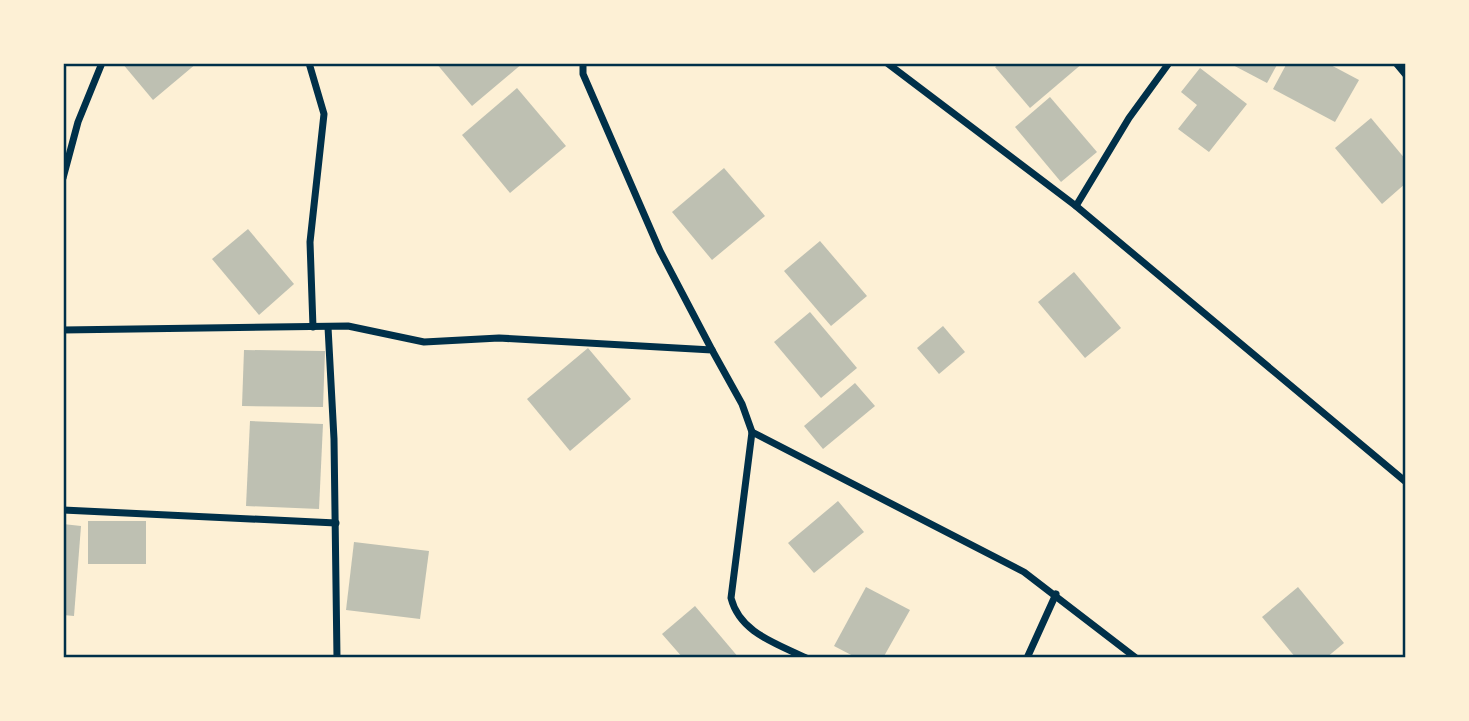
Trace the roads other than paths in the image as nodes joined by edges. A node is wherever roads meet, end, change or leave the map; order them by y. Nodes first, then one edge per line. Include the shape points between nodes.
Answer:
1 (102, 63) edge
2 (309, 63) edge
3 (583, 63) edge
4 (887, 63) edge
5 (1169, 63) edge
6 (1396, 63) edge
7 (1406, 75) edge
8 (63, 178) edge
9 (1076, 206) junction
10 (313, 327) junction
11 (328, 327) junction
12 (63, 330) edge
13 (712, 350) junction
14 (752, 432) junction
15 (1406, 482) edge
16 (63, 510) edge
17 (336, 523) junction
18 (1056, 594) junction
19 (337, 658) edge
20 (806, 658) edge
21 (1027, 658) edge
22 (1136, 658) edge

1 - 8 street via 78,122
2 - 10 street via 324,114 310,243
3 - 13 street via 583,74 660,251
4 - 9 street
5 - 9 street via 1129,118
6 - 7 street
9 - 15 street
10 - 11 street
10 - 12 street
11 - 13 street via 360,328 424,342 499,338
11 - 17 street
13 - 14 street
14 - 18 street via 1024,572
14 - 20 street via 731,598 734,612 744,626
16 - 17 street
17 - 19 street
18 - 21 street
18 - 22 street

